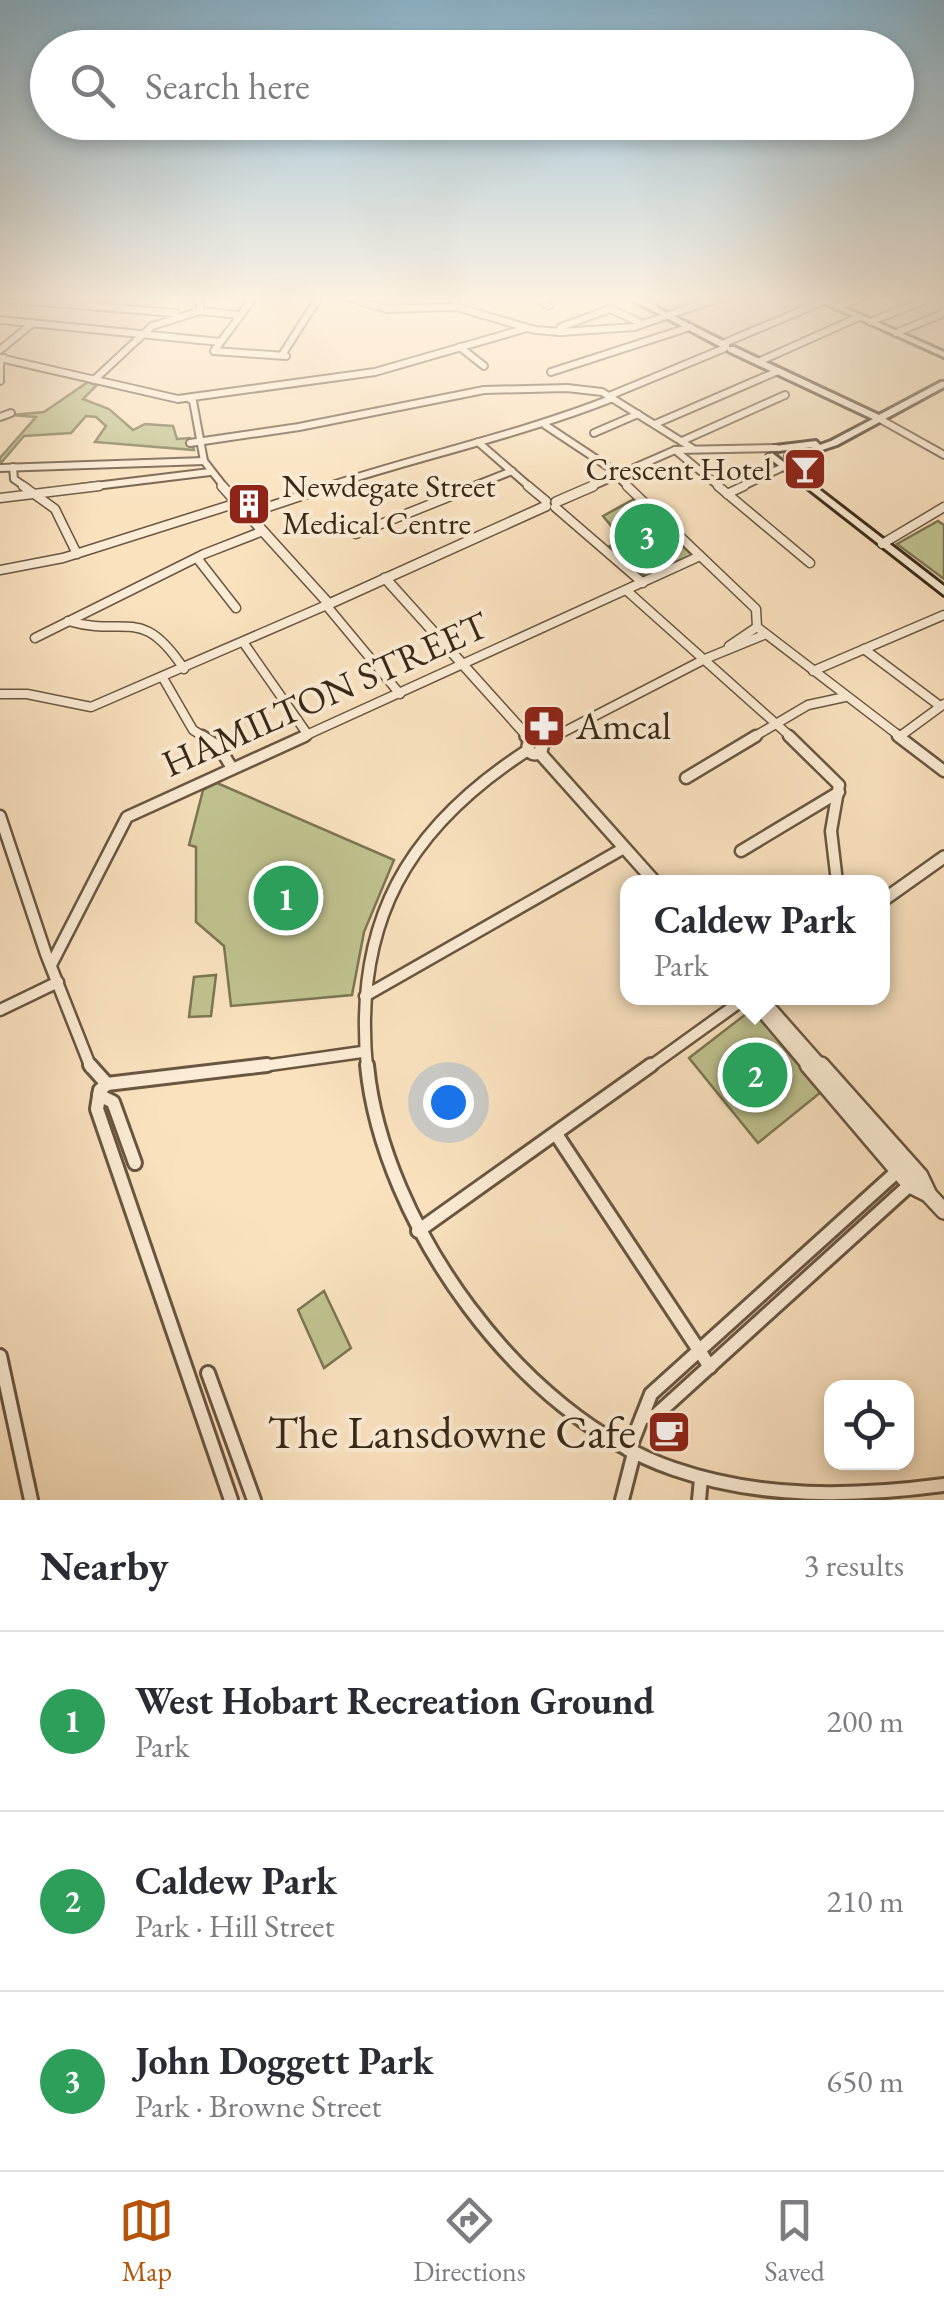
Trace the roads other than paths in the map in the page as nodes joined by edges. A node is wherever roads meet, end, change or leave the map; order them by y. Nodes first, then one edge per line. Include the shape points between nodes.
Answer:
1 (40, 367) edge
2 (106, 367) edge
3 (392, 367) edge
4 (566, 367) edge
5 (680, 367) edge
6 (769, 367) edge
7 (778, 371) junction
8 (550, 372) dead end
9 (94, 380) junction
10 (944, 384) edge
11 (785, 395) dead end
12 (611, 397) junction
13 (190, 403) junction
14 (407, 405) joint
15 (638, 414) junction
16 (878, 418) junction
17 (655, 424) junction
18 (308, 426) joint
19 (545, 426) junction
20 (860, 427) junction
21 (594, 432) dead end
22 (682, 441) junction
23 (195, 442) junction
24 (478, 442) junction
25 (692, 448) junction
26 (675, 450) junction
27 (774, 452) junction
28 (944, 454) edge
29 (204, 461) junction
30 (786, 461) junction
31 (13, 467) junction
32 (0, 468) edge
33 (512, 471) junction
34 (210, 472) junction
35 (618, 474) junction
36 (35, 492) junction
37 (727, 494) junction
38 (0, 498) edge
39 (237, 503) junction
40 (551, 504) junction
41 (944, 507) edge
42 (247, 514) junction
43 (263, 531) junction
44 (356, 534) dead end
45 (884, 542) junction
46 (76, 554) junction
47 (700, 556) junction
48 (196, 558) junction
49 (810, 564) dead end
50 (0, 570) edge
51 (386, 578) junction
52 (642, 583) junction
53 (944, 588) edge
54 (626, 590) junction
55 (327, 604) junction
56 (236, 608) dead end
57 (944, 616) edge
58 (68, 622) junction
59 (757, 627) junction
60 (766, 634) junction
61 (35, 638) dead end
62 (243, 642) junction
63 (729, 649) junction
64 (864, 649) junction
65 (705, 659) junction
66 (462, 666) junction
67 (184, 669) junction
68 (813, 671) junction
69 (163, 678) junction
70 (0, 694) edge
71 (400, 694) junction
72 (845, 697) junction
73 (942, 705) edge
74 (775, 724) junction
75 (308, 734) junction
76 (899, 737) junction
77 (535, 747) junction
78 (232, 768) junction
79 (944, 771) edge
80 (686, 778) dead end
81 (839, 792) junction
82 (0, 816) edge
83 (624, 848) junction
84 (741, 851) dead end
85 (944, 858) edge
86 (649, 875) edge
87 (836, 875) edge
88 (890, 895) edge
89 (51, 965) junction
90 (58, 982) junction
91 (365, 996) junction
92 (747, 1005) edge
93 (758, 1005) edge
94 (0, 1010) edge
95 (362, 1052) junction
96 (103, 1089) junction
97 (556, 1134) junction
98 (135, 1162) dead end
99 (902, 1166) junction
100 (915, 1180) junction
101 (944, 1212) edge
102 (418, 1232) junction
103 (698, 1349) junction
104 (0, 1356) edge
105 (710, 1367) junction
106 (208, 1373) dead end
107 (642, 1417) junction
108 (632, 1451) junction
109 (701, 1479) junction
110 (944, 1485) edge
111 (30, 1500) edge
112 (231, 1500) edge
113 (254, 1500) edge
114 (622, 1500) edge
115 (699, 1500) edge

1 - 9 street
2 - 9 street
3 - 13 street
4 - 8 street
5 - 12 street
6 - 7 main road
7 - 16 main road
7 - 17 street
9 - 13 street
10 - 16 main road
11 - 22 street
12 - 14 street via 581,389 484,390
12 - 15 street
12 - 19 street
13 - 23 street
14 - 18 street
15 - 17 street
15 - 21 street
16 - 20 main road
16 - 28 street
17 - 22 street
18 - 23 street
19 - 24 street
19 - 35 street
20 - 27 main road
20 - 30 main road
22 - 25 street
23 - 29 street
24 - 33 street
24 - 42 street
25 - 26 street
25 - 27 street
26 - 35 street
26 - 37 street
27 - 30 main road
29 - 31 street
29 - 34 street
30 - 37 street
30 - 45 main road
31 - 32 street
31 - 36 street via 14,479
33 - 40 street
33 - 44 street
34 - 36 street
34 - 39 street
35 - 40 street
35 - 47 street
36 - 38 street
36 - 46 street via 59,516
37 - 49 street
39 - 42 street
39 - 46 street
40 - 51 street
40 - 52 street
41 - 45 street
42 - 43 street
43 - 48 street
43 - 55 street
45 - 53 main road
46 - 50 street
47 - 52 street, HAMILTON STREET
47 - 59 street via 756,609
48 - 56 street
48 - 58 street
51 - 55 street
51 - 66 street
52 - 54 street, HAMILTON STREET
54 - 65 street
54 - 66 street, HAMILTON STREET
55 - 62 street
55 - 71 street
57 - 64 street
58 - 61 street
58 - 67 street via 141,627 160,637
59 - 60 street
59 - 63 street
60 - 63 street
60 - 68 street
62 - 67 street
62 - 75 street
63 - 65 street
64 - 68 street
64 - 73 street
65 - 74 street
65 - 77 street
66 - 71 street, HAMILTON STREET
66 - 77 street
67 - 69 street
68 - 72 street
69 - 70 street via 91,708
69 - 78 street via 197,735 213,742
71 - 75 street, HAMILTON STREET
72 - 74 street via 808,705
72 - 76 street
73 - 76 street
74 - 80 street
74 - 81 street via 836,778
75 - 78 street, HAMILTON STREET
76 - 79 street
77 - 83 street
77 - 91 street via 471,788 416,848 382,916
78 - 89 street, HAMILTON STREET via 127,817
81 - 84 street
81 - 87 street via 831,831
82 - 89 street
83 - 86 street
83 - 91 street
85 - 88 street
89 - 90 street
90 - 94 street
90 - 96 street
91 - 95 street
92 - 97 street
93 - 99 street
95 - 96 street
95 - 102 street via 382,1150
96 - 98 street
96 - 112 street via 97,1108
97 - 102 street
97 - 103 street
99 - 100 street
99 - 103 street
100 - 101 street
100 - 105 street
102 - 108 street via 510,1355 594,1428
103 - 105 street
103 - 107 street via 651,1394
104 - 111 street
105 - 107 street via 655,1416
106 - 113 street
107 - 108 street
108 - 109 street
108 - 114 street
109 - 110 street via 797,1498 889,1497
109 - 115 street

